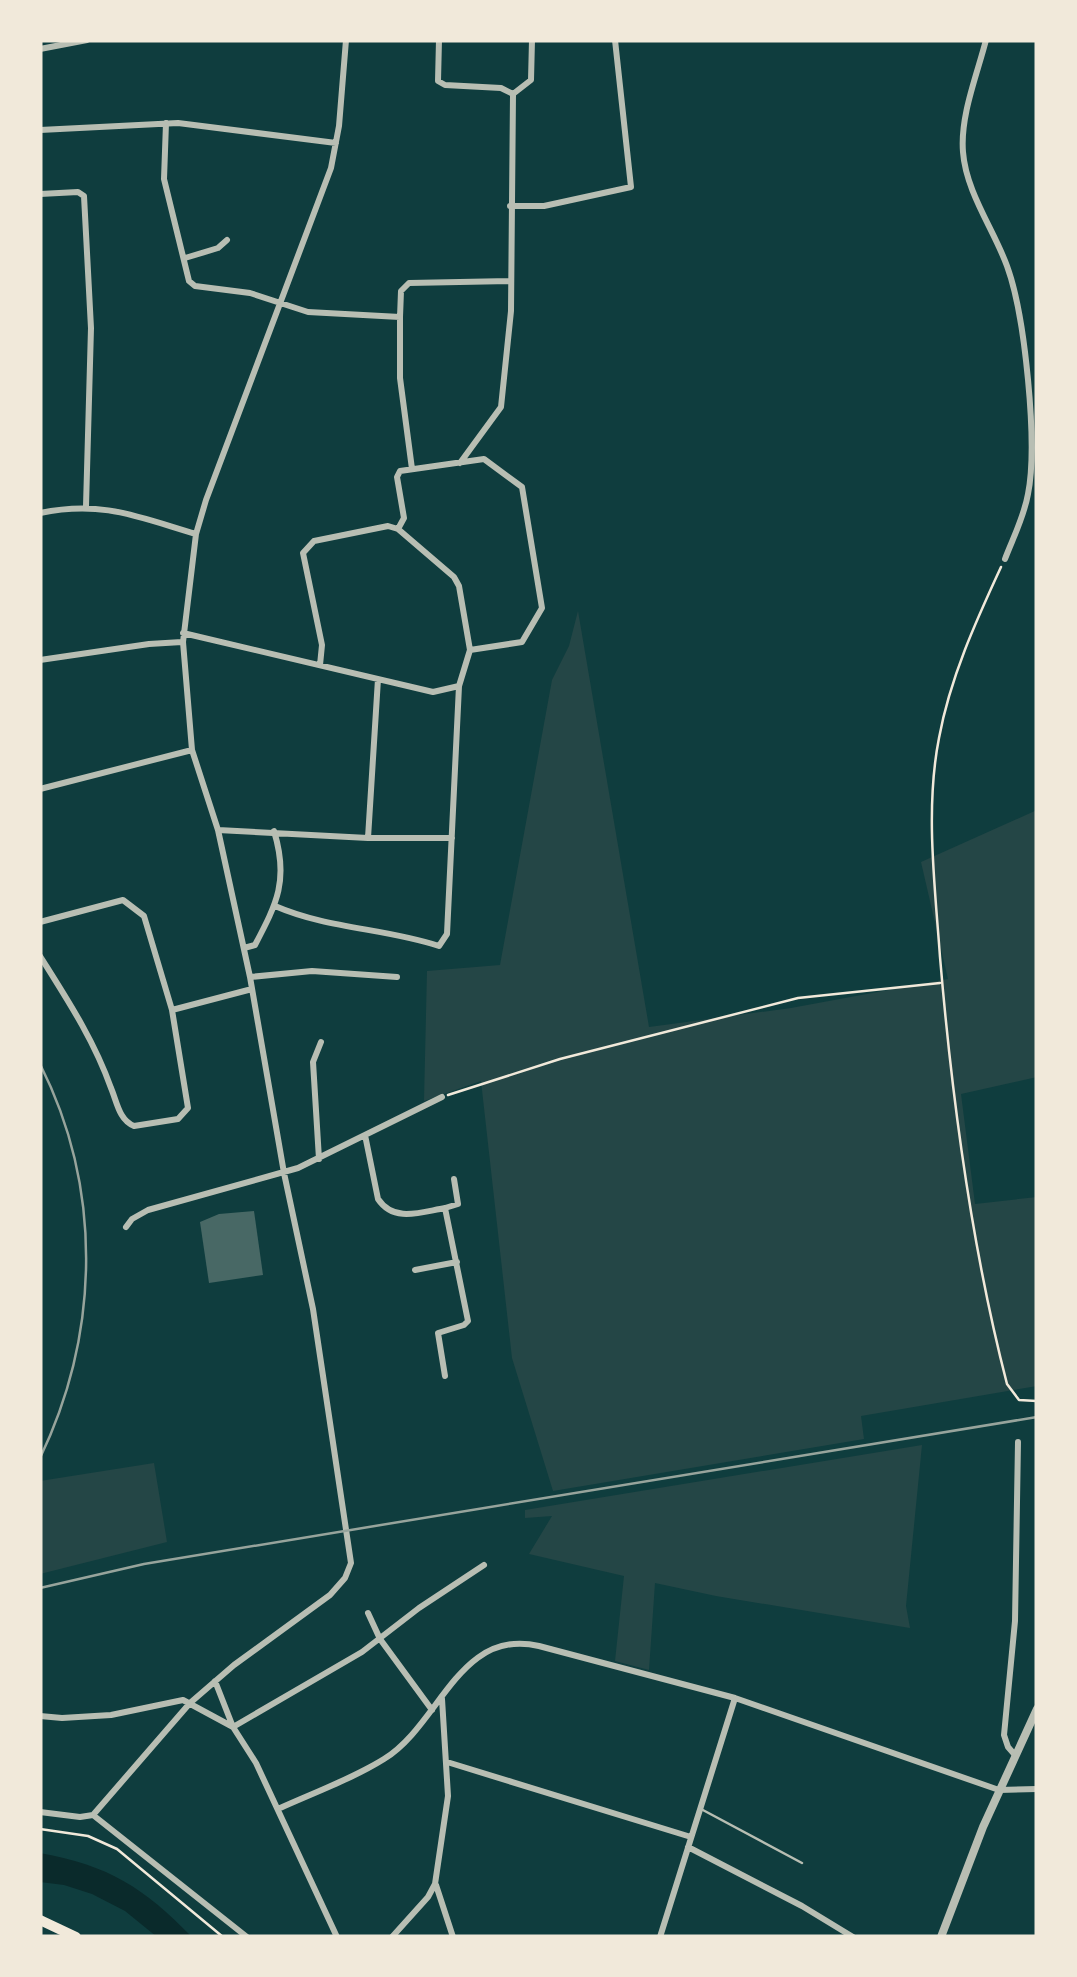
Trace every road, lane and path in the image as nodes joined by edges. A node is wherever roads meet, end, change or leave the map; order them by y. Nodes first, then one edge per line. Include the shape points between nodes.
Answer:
1 (87, 40) edge
2 (346, 40) edge
3 (439, 40) edge
4 (532, 40) edge
5 (615, 40) edge
6 (986, 40) edge
7 (40, 49) edge
8 (513, 94) junction
9 (166, 123) junction
10 (40, 130) edge
11 (336, 142) junction
12 (40, 194) edge
13 (510, 206) junction
14 (226, 240) dead end
15 (185, 258) junction
16 (510, 281) junction
17 (281, 304) junction
18 (400, 317) junction
19 (460, 462) junction
20 (412, 469) junction
21 (86, 506) junction
22 (40, 513) edge
23 (398, 530) junction
24 (196, 534) junction
25 (1005, 560) joint
26 (184, 632) junction
27 (183, 642) junction
28 (470, 650) junction
29 (40, 660) edge
30 (320, 665) junction
31 (378, 679) junction
32 (459, 686) junction
33 (192, 750) junction
34 (40, 789) edge
35 (218, 830) junction
36 (274, 831) junction
37 (368, 838) junction
38 (452, 838) junction
39 (275, 906) junction
40 (40, 922) edge
41 (244, 948) junction
42 (40, 956) edge
43 (250, 977) junction
44 (397, 977) dead end
45 (942, 982) junction
46 (252, 989) junction
47 (172, 1010) junction
48 (321, 1042) dead end
49 (442, 1098) joint
50 (366, 1134) junction
51 (319, 1159) junction
52 (284, 1173) junction
53 (454, 1179) dead end
54 (446, 1208) junction
55 (126, 1228) dead end
56 (458, 1262) junction
57 (415, 1270) dead end
58 (445, 1376) dead end
59 (1037, 1401) edge
60 (1018, 1442) dead end
61 (484, 1565) dead end
62 (368, 1612) dead end
63 (380, 1639) junction
64 (215, 1681) junction
65 (442, 1698) junction
66 (735, 1698) junction
67 (190, 1702) junction
68 (1037, 1709) edge
69 (432, 1710) junction
70 (40, 1716) edge
71 (233, 1726) junction
72 (1015, 1755) junction
73 (447, 1762) junction
74 (1037, 1789) edge
75 (1000, 1790) junction
76 (700, 1808) junction
77 (278, 1810) junction
78 (40, 1812) edge
79 (93, 1815) junction
80 (40, 1829) edge
81 (691, 1837) junction
82 (688, 1847) junction
83 (802, 1864) dead end
84 (435, 1884) junction
85 (40, 1920) edge
86 (76, 1937) edge
87 (223, 1937) edge
88 (247, 1937) edge
89 (337, 1937) edge
90 (392, 1937) edge
91 (453, 1937) edge
92 (660, 1937) edge
93 (852, 1937) edge
94 (940, 1937) edge

1 - 7 street
2 - 11 street
3 - 8 street via 438,80 444,85
4 - 8 street via 531,80
5 - 13 street via 631,187 544,206
6 - 25 street via 963,154 1017,299 1032,463 1028,499
8 - 13 street
9 - 10 street
9 - 11 street
9 - 15 street via 164,180
11 - 17 street
12 - 21 street via 84,196 90,328
13 - 16 street
14 - 15 street
15 - 17 street via 195,286
16 - 18 street via 409,283 401,291
16 - 19 street via 502,406
17 - 18 street via 308,312
17 - 24 street
18 - 20 street
19 - 20 street
19 - 28 street via 484,459 522,488 542,608 522,642
20 - 23 street via 397,477 404,518
21 - 22 street
21 - 24 street
23 - 28 street via 454,577
23 - 30 street via 388,526 314,541 303,552
24 - 26 street
25 - 45 path via 957,674 936,759 934,885
26 - 27 street
26 - 30 street
27 - 29 street
27 - 33 street
28 - 32 street
30 - 31 street
31 - 32 street via 433,692
31 - 37 street
32 - 38 street
33 - 34 street
33 - 35 street
35 - 36 street
35 - 41 street
36 - 37 street
36 - 39 street via 282,880
37 - 38 street
38 - 39 street via 447,934 438,946 331,925
39 - 41 street via 255,945
40 - 47 street via 123,900 144,916
41 - 43 street
42 - 47 street via 104,1066 122,1119 134,1126 178,1119 188,1108
43 - 44 street via 312,971
43 - 46 street
45 - 49 path via 798,998 560,1059
45 - 59 path via 964,1173 1004,1377 1014,1397
46 - 47 street
46 - 52 street
48 - 51 street via 313,1062
49 - 50 street
50 - 51 street
50 - 54 street via 383,1207 398,1215
51 - 52 street
52 - 55 street via 148,1210
52 - 64 street via 313,1309 351,1563 330,1595
53 - 54 street via 458,1205
54 - 56 street
56 - 57 street
56 - 58 street via 468,1320 438,1333
60 - 72 street via 1016,1621 1004,1735
61 - 63 street
62 - 63 street
63 - 69 street
63 - 71 street
64 - 67 street
64 - 71 street
65 - 66 street via 480,1654 518,1643
65 - 69 street
65 - 73 street
66 - 75 street
66 - 76 street
67 - 70 street via 174,1699 111,1715
67 - 71 street
67 - 79 street
68 - 72 street
69 - 77 street via 384,1760
71 - 77 street
72 - 75 street
73 - 81 street
73 - 84 street
74 - 75 street
75 - 94 street
76 - 81 street
76 - 83 lane
77 - 89 street
78 - 79 street
79 - 88 street
80 - 87 path via 88,1836 125,1853
81 - 82 street
82 - 92 street
82 - 93 street
84 - 90 street
84 - 91 street
85 - 86 main road

